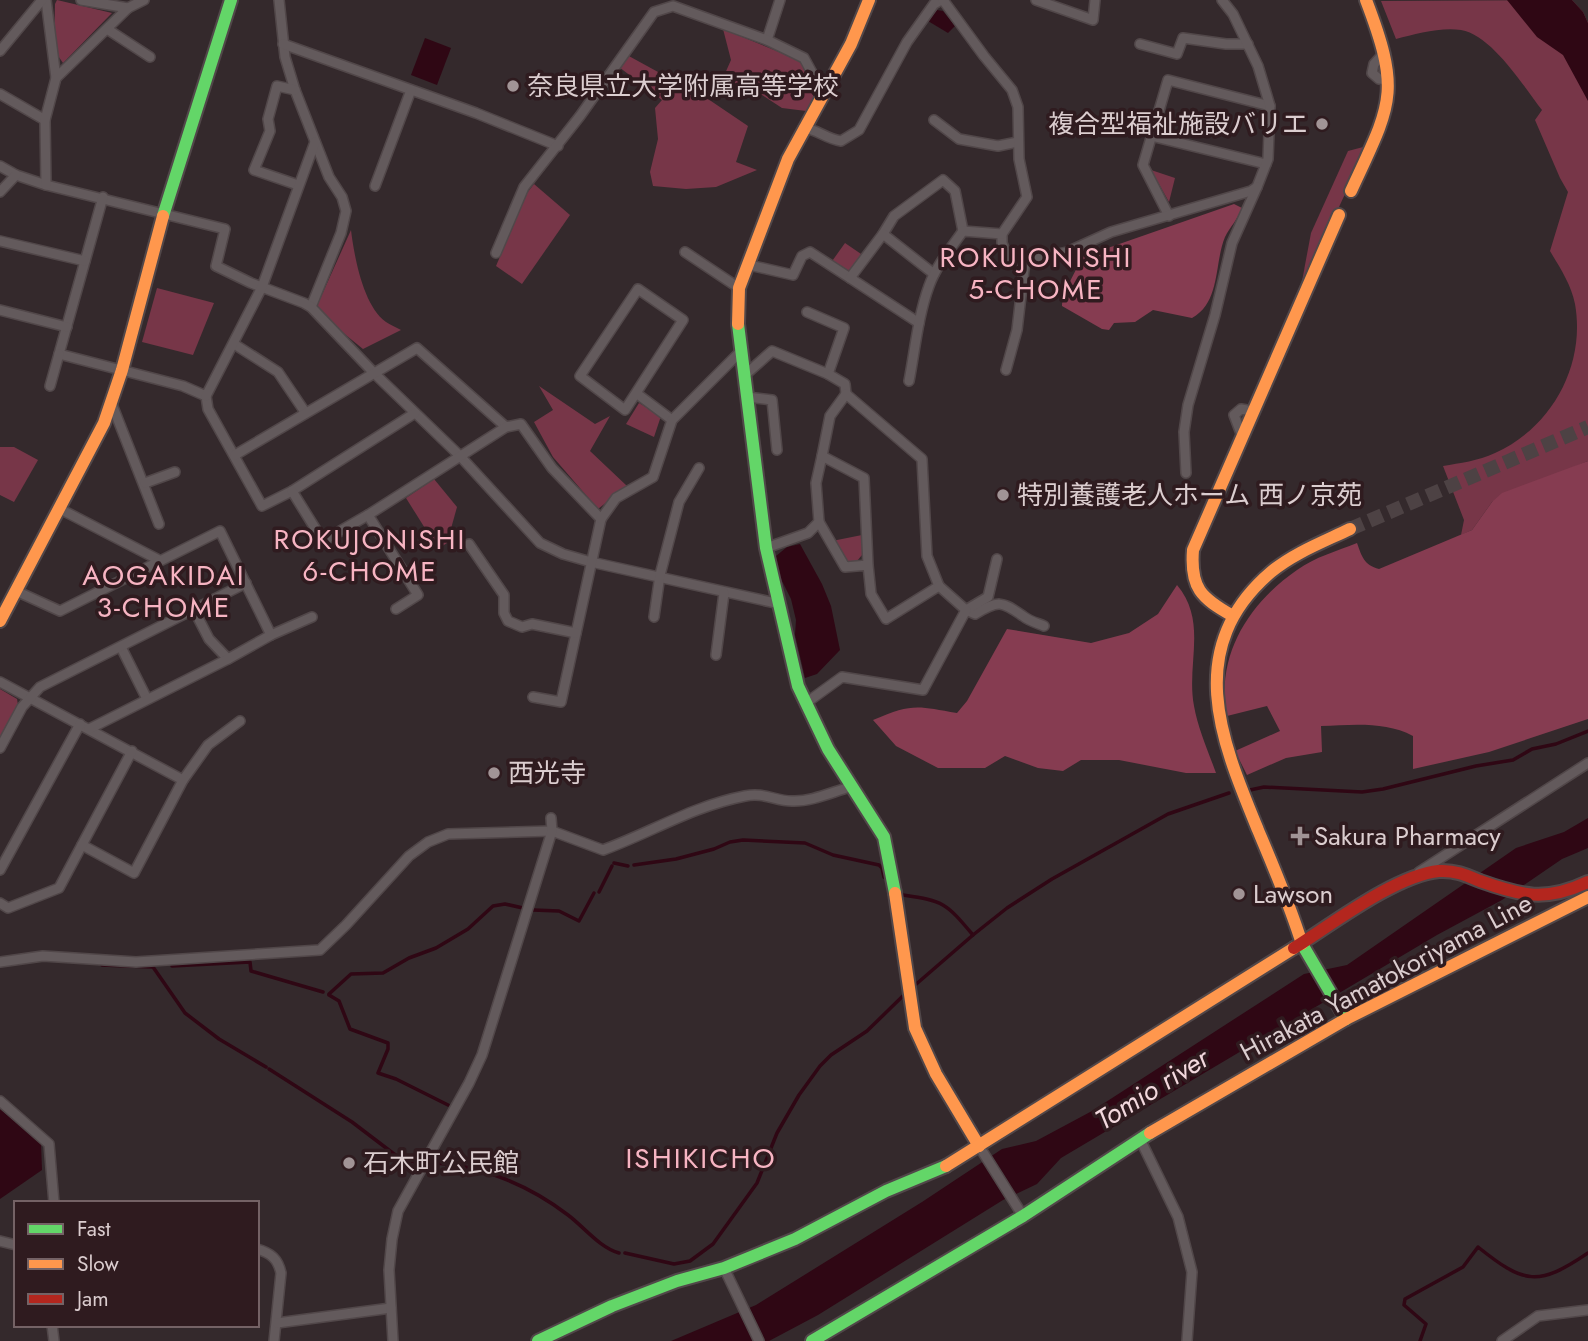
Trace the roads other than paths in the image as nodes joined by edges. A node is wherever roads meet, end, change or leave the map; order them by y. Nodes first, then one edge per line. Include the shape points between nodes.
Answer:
1 (44, 0) edge
2 (82, 0) edge
3 (144, 0) edge
4 (231, 0) edge
5 (279, 0) edge
6 (780, 0) edge
7 (869, 0) edge
8 (942, 0) edge
9 (1036, 0) edge
10 (1095, 0) edge
11 (1222, 0) edge
12 (1366, 0) edge
13 (673, 3) edge
14 (128, 8) junction
15 (107, 29) junction
16 (767, 40) junction
17 (284, 44) junction
18 (1140, 44) dead end
19 (1248, 44) junction
20 (0, 51) edge
21 (150, 57) dead end
22 (56, 78) junction
23 (295, 90) junction
24 (411, 90) junction
25 (823, 93) junction
26 (0, 94) edge
27 (1270, 106) junction
28 (45, 120) junction
29 (934, 120) dead end
30 (803, 128) junction
31 (1151, 136) junction
32 (315, 142) junction
33 (1018, 142) junction
34 (558, 146) junction
35 (1266, 164) junction
36 (0, 166) edge
37 (16, 176) junction
38 (46, 185) junction
39 (298, 185) junction
40 (374, 186) dead end
41 (1257, 187) junction
42 (1351, 191) dead end
43 (0, 192) edge
44 (103, 197) junction
45 (163, 215) junction
46 (1339, 215) dead end
47 (1169, 216) junction
48 (963, 231) junction
49 (883, 234) junction
50 (1002, 234) junction
51 (0, 241) edge
52 (685, 252) dead end
53 (496, 254) dead end
54 (85, 261) junction
55 (1025, 261) junction
56 (749, 265) junction
57 (934, 274) junction
58 (850, 278) junction
59 (262, 288) junction
60 (739, 288) junction
61 (311, 307) junction
62 (0, 310) edge
63 (807, 312) dead end
64 (919, 323) junction
65 (67, 327) junction
66 (234, 344) junction
67 (738, 352) junction
68 (59, 354) junction
69 (121, 370) junction
70 (1006, 370) dead end
71 (374, 373) junction
72 (828, 374) junction
73 (745, 375) junction
74 (909, 381) dead end
75 (50, 386) dead end
76 (636, 393) junction
77 (846, 394) junction
78 (206, 397) junction
79 (747, 397) junction
80 (111, 402) junction
81 (306, 412) junction
82 (415, 413) junction
83 (672, 420) junction
84 (506, 427) junction
85 (777, 450) dead end
86 (235, 455) junction
87 (460, 456) junction
88 (822, 456) junction
89 (699, 468) dead end
90 (175, 472) dead end
91 (1186, 473) dead end
92 (145, 483) junction
93 (292, 491) junction
94 (60, 509) junction
95 (368, 514) junction
96 (601, 519) junction
97 (819, 522) junction
98 (159, 524) dead end
99 (1350, 529) tunnel mouth
100 (469, 544) dead end
101 (766, 548) junction
102 (998, 559) dead end
103 (159, 560) junction
104 (592, 562) junction
105 (868, 565) junction
106 (660, 575) junction
107 (246, 583) junction
108 (939, 586) junction
109 (16, 591) junction
110 (724, 593) junction
111 (780, 604) junction
112 (396, 608) dead end
113 (194, 610) junction
114 (966, 610) junction
115 (1233, 616) junction
116 (312, 617) dead end
117 (653, 617) dead end
118 (0, 621) edge
119 (1044, 626) dead end
120 (576, 633) junction
121 (271, 635) junction
122 (121, 647) junction
123 (716, 655) dead end
124 (228, 659) junction
125 (0, 682) edge
126 (533, 697) dead end
127 (30, 698) junction
128 (146, 699) junction
129 (806, 703) junction
130 (240, 722) dead end
131 (84, 727) junction
132 (0, 748) edge
133 (132, 751) junction
134 (1588, 763) edge
135 (183, 780) junction
136 (850, 787) junction
137 (551, 818) dead end
138 (552, 831) junction
139 (82, 845) junction
140 (0, 870) edge
141 (1415, 875) junction
142 (1588, 882) edge
143 (1588, 897) edge
144 (0, 903) edge
145 (1304, 948) junction
146 (0, 962) edge
147 (1343, 1016) junction
148 (0, 1101) edge
149 (1140, 1139) junction
150 (982, 1150) junction
151 (54, 1201) edge
152 (1023, 1216) junction
153 (259, 1250) edge
154 (724, 1268) junction
155 (391, 1308) junction
156 (1588, 1310) edge
157 (276, 1323) junction
158 (274, 1341) edge
159 (393, 1341) edge
160 (538, 1341) edge
161 (760, 1341) edge
162 (812, 1341) edge
163 (1187, 1341) edge
164 (1502, 1341) edge

1 - 20 street
1 - 22 street
2 - 14 street
3 - 14 street
4 - 45 street
5 - 17 street
6 - 16 street
7 - 25 street
8 - 30 street via 934,4 907,42 859,130 841,141
8 - 33 street via 1012,90 1018,107
9 - 10 street via 1093,20
11 - 19 street
12 - 42 street via 1384,53 1389,96
13 - 16 street
13 - 34 street via 654,12
14 - 15 street
15 - 21 street
15 - 22 street
16 - 25 street via 804,58
17 - 23 street
17 - 24 street
18 - 19 street via 1177,54 1184,38
19 - 27 street
22 - 28 street
23 - 32 street
23 - 39 street via 278,86 268,119 270,131 254,170
24 - 34 street
24 - 40 street
25 - 30 street
26 - 28 street
27 - 31 street via 1168,80
27 - 35 street
28 - 38 street
29 - 33 street via 959,139 998,146
30 - 56 street
31 - 35 street
31 - 47 street via 1143,166
32 - 39 street
32 - 61 street via 346,211
33 - 50 street via 1027,197
34 - 53 street via 524,187
35 - 41 street
36 - 37 street
37 - 38 street
37 - 43 street
38 - 44 street
39 - 59 street
41 - 47 street
41 - 91 street via 1233,243 1188,405
44 - 45 street
44 - 54 street
45 - 59 street via 225,229 216,266
45 - 69 street
46 - 115 street via 1193,550 1193,583 1200,596
47 - 55 street via 1111,232 1067,252
48 - 49 street via 955,191 943,180 894,216
48 - 50 street
48 - 57 street
49 - 57 street
49 - 58 street
50 - 55 street via 1007,256
51 - 54 street
52 - 60 street
54 - 65 street
55 - 70 street via 1017,330
56 - 58 street via 793,275 802,256 810,252
56 - 60 street
57 - 64 street
58 - 64 street
59 - 61 street
59 - 66 street
60 - 67 street
61 - 71 street
62 - 65 street
63 - 72 street via 844,328
64 - 74 street
65 - 68 street
66 - 78 street
66 - 81 street via 278,372
67 - 73 street
67 - 83 street
68 - 69 street
68 - 75 street
69 - 78 street via 183,386
69 - 80 street
71 - 81 street
71 - 82 street
71 - 84 street via 417,348
72 - 73 street via 772,351
72 - 77 street via 845,384
73 - 79 street
76 - 76 street via 625,410 580,376 638,289 683,320
76 - 83 street
77 - 88 street via 830,416
77 - 108 street via 922,458 927,556
78 - 86 street via 208,409
79 - 85 street via 772,401
79 - 101 street
80 - 92 street
80 - 94 street
81 - 86 street
82 - 87 street
82 - 93 street
83 - 96 street via 653,477 616,498
84 - 87 street
84 - 96 street via 521,424 552,468
86 - 93 street via 262,506
87 - 95 street
87 - 104 street via 540,543
88 - 97 street via 816,483
88 - 105 street via 864,478
89 - 106 street via 679,502
90 - 92 street
92 - 98 street
93 - 95 street via 323,541
94 - 103 street
94 - 109 street
95 - 112 street via 418,595
96 - 104 street
97 - 101 street via 808,533
97 - 105 street via 845,567
99 - 115 street via 1271,572
100 - 120 street via 504,595 508,621
101 - 111 street
102 - 114 street via 988,597
103 - 107 street via 220,531
103 - 109 street via 60,611
104 - 106 street
104 - 120 street
105 - 108 street via 871,594 886,618
106 - 110 street
106 - 117 street
107 - 113 street
107 - 121 street
108 - 114 street
109 - 118 street
110 - 111 street
110 - 123 street
111 - 129 street via 797,686
113 - 122 street
113 - 124 street via 209,639
114 - 119 street via 975,614 999,603
114 - 129 street via 923,690 842,677
115 - 145 street via 1218,667 1219,723
116 - 121 street
120 - 126 street via 561,702
121 - 124 street
122 - 127 street via 40,687
122 - 128 street
124 - 128 street
125 - 127 street
127 - 131 street
127 - 132 street
128 - 131 street
129 - 136 street
130 - 135 street via 208,745
131 - 133 street
131 - 140 street
133 - 135 street
133 - 139 street
134 - 141 street
135 - 139 street via 134,873
136 - 138 street via 794,802 757,794 720,801 603,850
136 - 150 street via 884,837 920,1043
137 - 138 street
138 - 146 street via 447,834 428,842 409,856 320,950 136,962 43,956
138 - 155 street via 482,1055 398,1211 391,1239
139 - 144 street via 59,888 8,908
141 - 142 street, Hirakata Yamatokoriyama Line via 1455,871 1535,898
141 - 145 street, Hirakata Yamatokoriyama Line
143 - 147 street, Hirakata Yamatokoriyama Line
145 - 147 street
145 - 150 street, Hirakata Yamatokoriyama Line
147 - 149 street, Hirakata Yamatokoriyama Line
148 - 151 street via 49,1144
149 - 152 street, Hirakata Yamatokoriyama Line
149 - 163 street via 1178,1217 1192,1272
150 - 152 street
150 - 154 street, Hirakata Yamatokoriyama Line
152 - 162 street, Hirakata Yamatokoriyama Line
153 - 157 street via 279,1263
154 - 160 street, Hirakata Yamatokoriyama Line via 612,1306
154 - 161 street
155 - 157 street
155 - 159 street
156 - 164 street via 1538,1316
157 - 158 street

